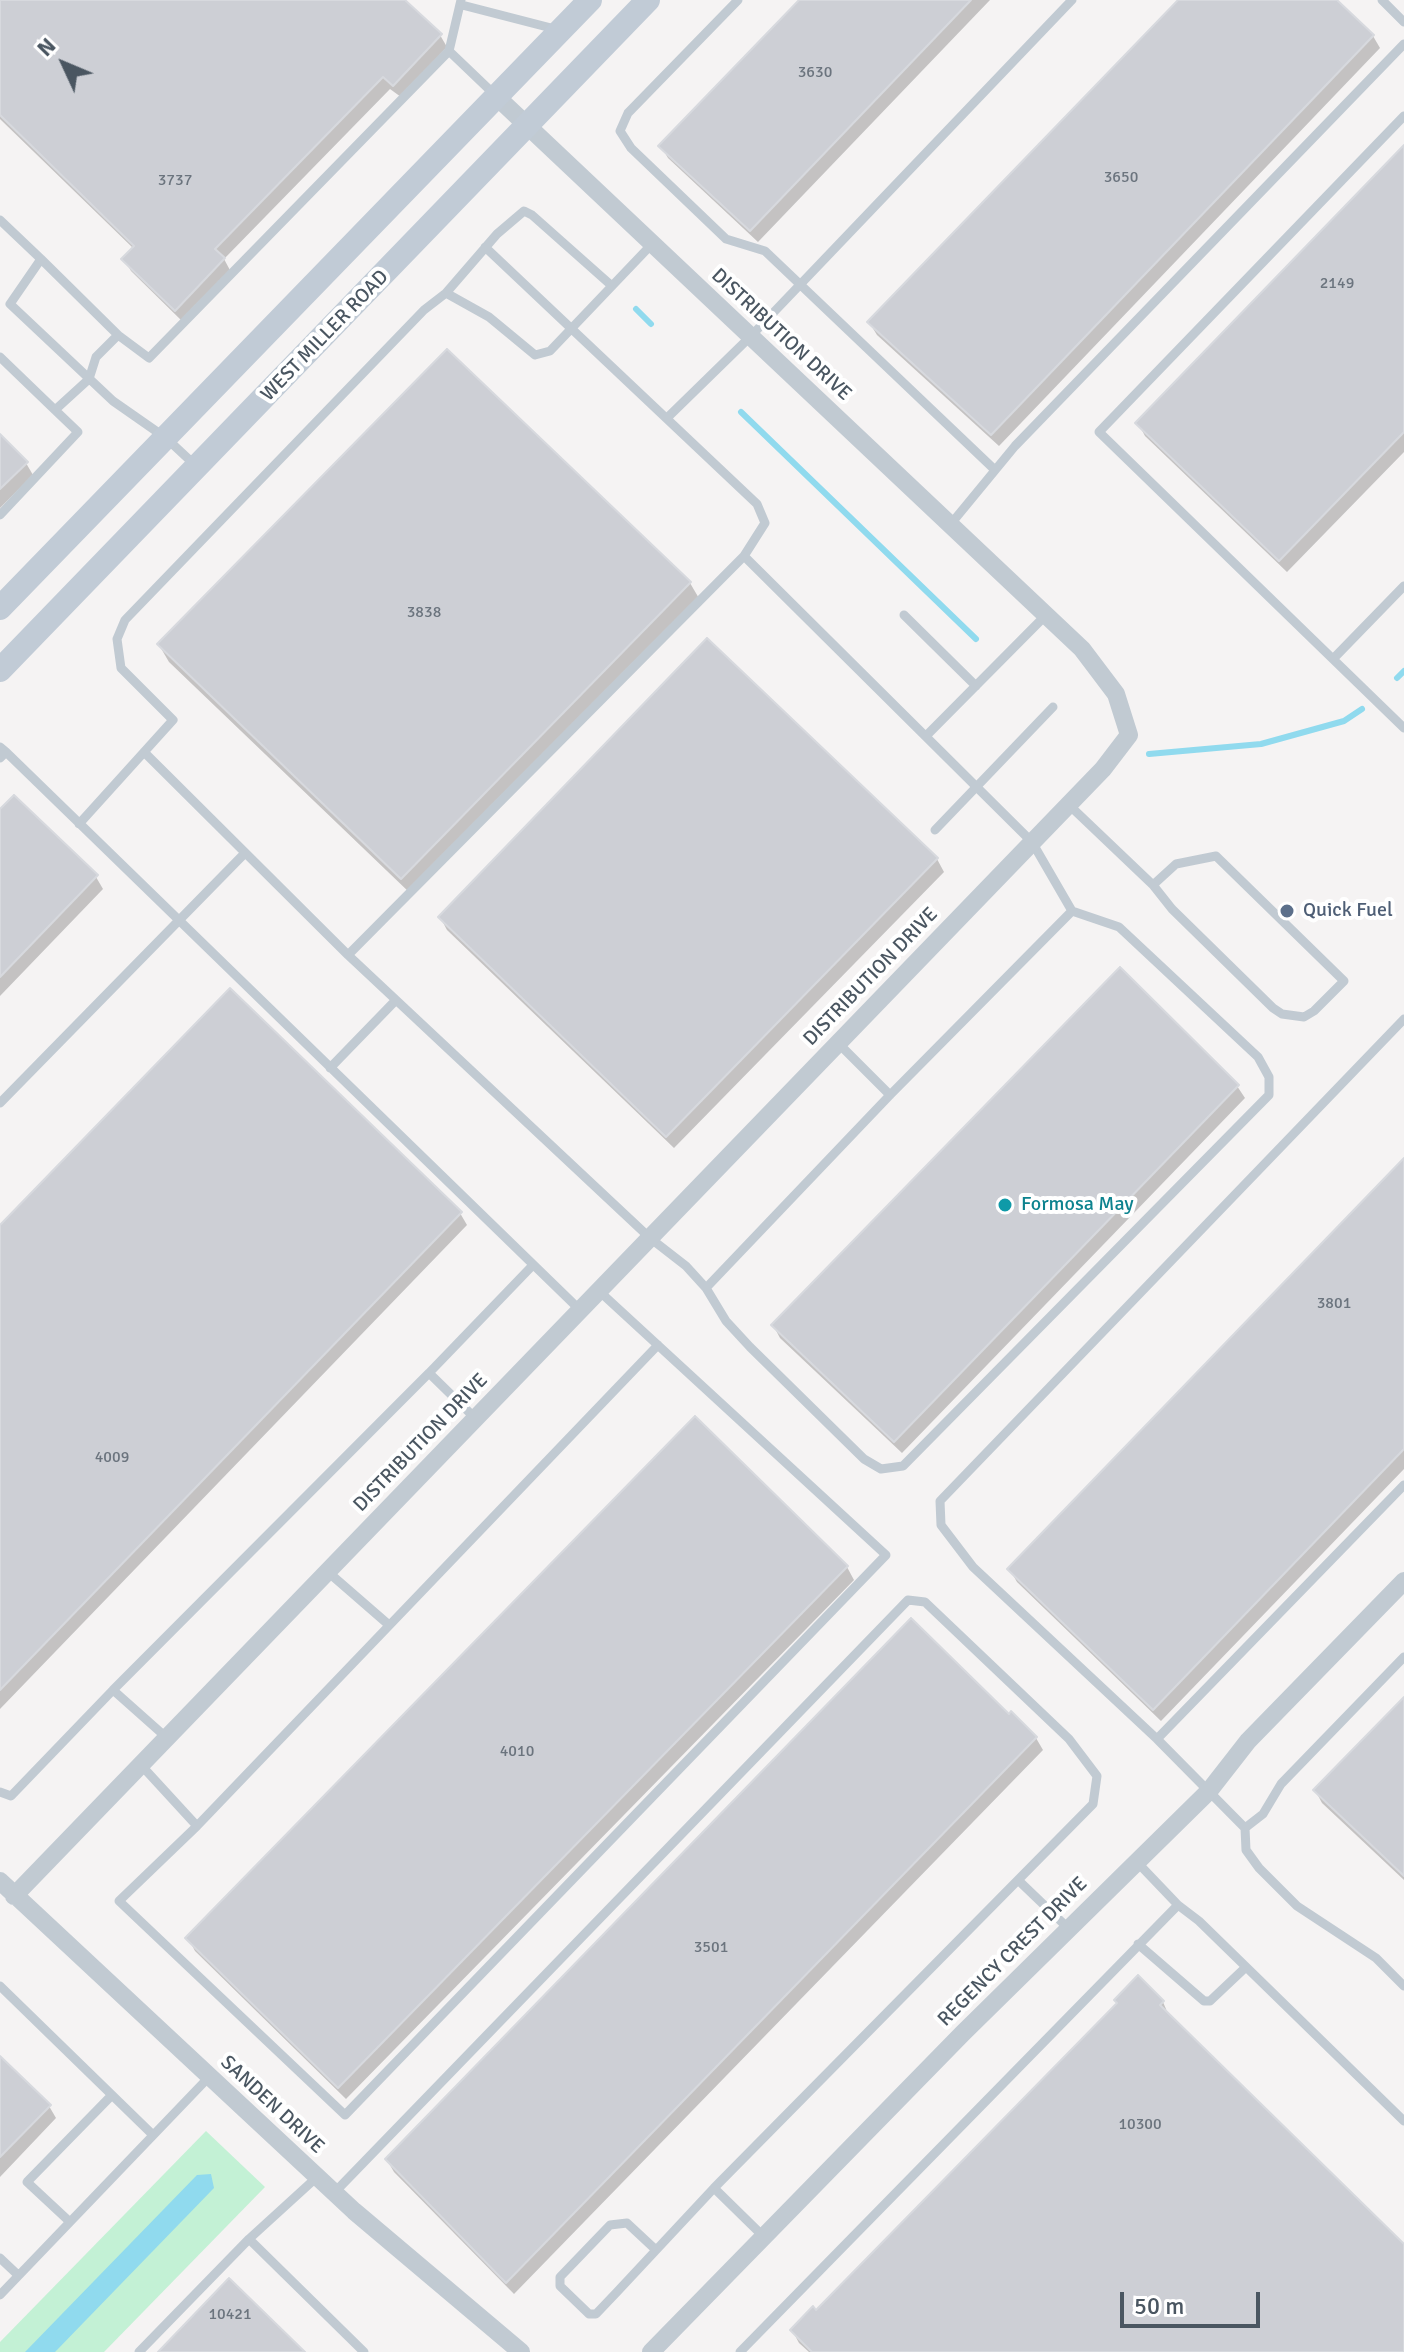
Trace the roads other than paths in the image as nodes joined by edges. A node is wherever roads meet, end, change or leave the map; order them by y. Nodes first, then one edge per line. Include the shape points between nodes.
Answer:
1 (590, 0) edge
2 (648, 0) edge
3 (738, 0) edge
4 (1072, 0) edge
5 (1382, 0) edge
6 (462, 2) edge
7 (1404, 22) edge
8 (562, 31) junction
9 (1404, 44) edge
10 (449, 51) junction
11 (498, 98) junction
12 (1404, 116) edge
13 (528, 126) junction
14 (0, 220) edge
15 (652, 244) junction
16 (485, 247) junction
17 (41, 259) junction
18 (801, 283) junction
19 (612, 286) junction
20 (446, 293) junction
21 (572, 328) junction
22 (118, 335) junction
23 (751, 336) junction
24 (0, 357) edge
25 (89, 379) junction
26 (55, 410) junction
27 (667, 418) junction
28 (166, 438) junction
29 (197, 467) junction
30 (995, 470) junction
31 (0, 515) edge
32 (950, 525) junction
33 (744, 556) junction
34 (1404, 586) edge
35 (0, 608) edge
36 (904, 615) dead end
37 (1046, 615) junction
38 (1333, 659) junction
39 (0, 670) edge
40 (976, 686) junction
41 (1053, 707) dead end
42 (1404, 728) edge
43 (926, 736) junction
44 (2, 752) edge
45 (144, 752) junction
46 (976, 786) junction
47 (1068, 804) junction
48 (79, 824) junction
49 (935, 830) dead end
50 (1032, 842) junction
51 (245, 853) junction
52 (1153, 885) junction
53 (1072, 911) junction
54 (179, 921) junction
55 (348, 955) junction
56 (395, 1001) junction
57 (1404, 1019) edge
58 (838, 1043) junction
59 (330, 1068) junction
60 (890, 1095) junction
61 (0, 1103) edge
62 (650, 1238) junction
63 (533, 1265) junction
64 (706, 1288) junction
65 (599, 1291) junction
66 (580, 1310) junction
67 (658, 1345) junction
68 (429, 1373) junction
69 (475, 1418) junction
70 (1404, 1485) edge
71 (328, 1572) junction
72 (1404, 1581) edge
73 (389, 1625) junction
74 (1404, 1657) edge
75 (113, 1690) junction
76 (167, 1738) junction
77 (1157, 1739) junction
78 (141, 1765) junction
79 (1209, 1791) junction
80 (0, 1792) edge
81 (197, 1826) junction
82 (1245, 1828) junction
83 (1136, 1861) junction
84 (1018, 1880) junction
85 (0, 1881) edge
86 (14, 1896) junction
87 (1178, 1905) junction
88 (1068, 1928) junction
89 (1138, 1944) junction
90 (1246, 1967) junction
91 (0, 1986) edge
92 (1404, 1986) edge
93 (209, 2077) junction
94 (112, 2095) junction
95 (1404, 2121) edge
96 (153, 2135) junction
97 (317, 2177) junction
98 (714, 2188) junction
99 (334, 2193) junction
100 (70, 2222) junction
101 (764, 2237) junction
102 (249, 2239) junction
103 (656, 2250) junction
104 (0, 2258) edge
105 (18, 2275) junction
106 (0, 2295) edge
107 (653, 2351) edge
108 (742, 2351) edge
109 (139, 2352) edge
110 (364, 2352) edge
111 (521, 2352) edge

1 - 8 main road
2 - 13 main road, WEST MILLER ROAD
3 - 18 lane via 628,113 620,131 631,148 726,239 765,251
4 - 18 lane
5 - 7 lane
6 - 8 lane
6 - 10 lane
8 - 11 main road
9 - 30 lane
10 - 11 lane
10 - 22 lane via 149,358
11 - 13 street, DISTRIBUTION DRIVE
11 - 28 main road
12 - 38 lane via 1099,432
13 - 15 street, DISTRIBUTION DRIVE
13 - 29 main road, WEST MILLER ROAD
14 - 17 lane
15 - 19 lane
15 - 23 street, DISTRIBUTION DRIVE
16 - 19 lane via 524,211
16 - 20 lane
16 - 21 lane
17 - 22 lane
17 - 25 lane via 10,304
18 - 23 lane
18 - 30 lane
19 - 21 lane
20 - 21 lane via 489,317 535,355 550,351
20 - 45 lane via 125,620 117,639 121,668 173,720
21 - 27 lane
22 - 25 lane via 96,357
23 - 27 lane
23 - 32 street, DISTRIBUTION DRIVE
24 - 26 lane
25 - 26 lane
25 - 28 lane
26 - 31 lane via 78,432
27 - 33 lane via 757,504 765,523
28 - 29 lane
28 - 35 main road
29 - 39 main road, WEST MILLER ROAD
30 - 32 lane
32 - 37 street, DISTRIBUTION DRIVE
33 - 43 lane
33 - 55 lane
34 - 38 lane
36 - 40 lane
37 - 40 lane
37 - 47 street, DISTRIBUTION DRIVE via 1082,649 1116,694 1129,735
38 - 42 lane
40 - 43 lane
41 - 46 lane
43 - 46 lane
44 - 48 lane
45 - 48 lane
45 - 51 lane
46 - 49 lane
46 - 50 lane
47 - 50 street, DISTRIBUTION DRIVE
47 - 52 lane
48 - 54 lane
50 - 53 lane
50 - 58 street, DISTRIBUTION DRIVE
51 - 54 lane
51 - 55 lane
52 - 52 lane via 1282,1014 1304,1017 1344,981 1216,856 1176,864
53 - 60 lane
53 - 64 lane via 1119,927 1130,937 1258,1057 1269,1077 1269,1095 903,1466 881,1469 864,1459 750,1347
54 - 59 lane
54 - 61 lane
55 - 56 lane
56 - 59 lane
56 - 62 lane
57 - 77 lane via 940,1501 941,1525 973,1567
58 - 60 lane
58 - 62 street, DISTRIBUTION DRIVE
59 - 63 lane
60 - 64 lane
62 - 64 lane
62 - 65 street, DISTRIBUTION DRIVE
63 - 66 lane
63 - 68 lane
65 - 66 street, DISTRIBUTION DRIVE
65 - 67 lane
66 - 69 street, DISTRIBUTION DRIVE
67 - 73 lane
67 - 81 lane via 886,1555 345,2115 119,1901
68 - 69 lane
68 - 75 lane
69 - 71 street, DISTRIBUTION DRIVE
70 - 77 lane
71 - 73 lane
71 - 76 street, DISTRIBUTION DRIVE
72 - 79 street, REGENCY CREST DRIVE via 1248,1741
73 - 81 lane
74 - 82 lane
75 - 76 lane
75 - 80 lane via 11,1796
76 - 78 street, DISTRIBUTION DRIVE
77 - 79 lane
78 - 81 lane
78 - 86 street, DISTRIBUTION DRIVE
79 - 82 lane
79 - 83 street, REGENCY CREST DRIVE
82 - 92 lane via 1246,1850 1297,1906 1376,1958
83 - 87 lane
83 - 88 street, REGENCY CREST DRIVE
84 - 88 lane
84 - 98 lane
84 - 99 lane via 1093,1804 1097,1776 1069,1739 925,1602 908,1600
85 - 86 street, SANDEN DRIVE
86 - 93 street, SANDEN DRIVE
87 - 89 lane
87 - 90 lane
88 - 101 street, REGENCY CREST DRIVE
89 - 90 lane via 1204,2001
89 - 108 lane
90 - 95 lane
91 - 94 lane
93 - 96 lane
93 - 97 street, SANDEN DRIVE
94 - 96 lane
94 - 100 lane via 27,2182
96 - 100 lane
97 - 99 street, SANDEN DRIVE
97 - 102 lane
98 - 101 lane
98 - 103 lane
99 - 111 street, SANDEN DRIVE
100 - 105 lane
101 - 107 street, REGENCY CREST DRIVE
102 - 109 lane
102 - 110 lane
103 - 103 lane via 596,2314 589,2314 560,2286 560,2277 610,2225 627,2223
104 - 105 lane
105 - 106 lane

